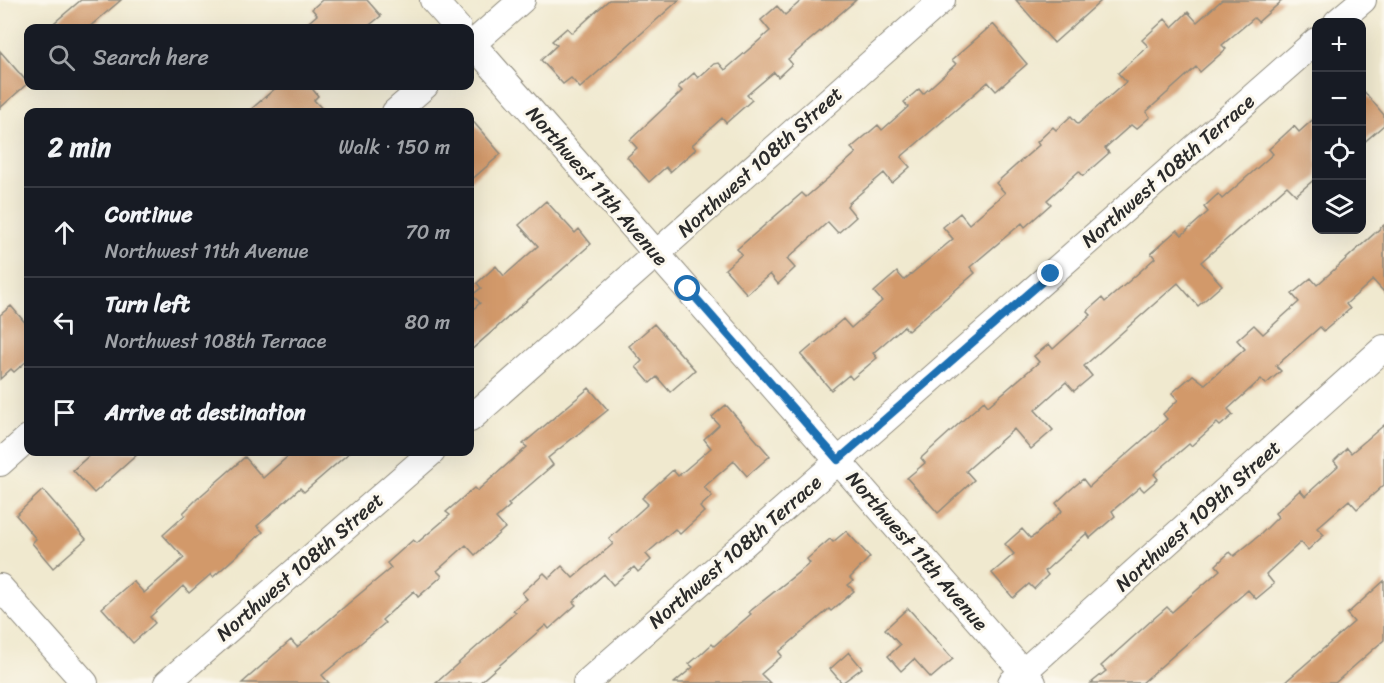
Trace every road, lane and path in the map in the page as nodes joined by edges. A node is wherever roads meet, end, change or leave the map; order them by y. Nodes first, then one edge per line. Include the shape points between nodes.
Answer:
1 (434, 0) edge
2 (522, 0) edge
3 (942, 0) edge
4 (1363, 0) edge
5 (1342, 18) edge
6 (454, 24) edge
7 (474, 35) edge
8 (1312, 45) edge
9 (474, 48) edge
10 (420, 90) edge
11 (400, 108) edge
12 (657, 254) junction
13 (1384, 348) edge
14 (474, 415) edge
15 (24, 442) edge
16 (427, 456) edge
17 (838, 460) junction
18 (0, 463) edge
19 (0, 587) edge
20 (1022, 679) edge
21 (85, 683) edge
22 (167, 683) edge
23 (586, 683) edge

1 - 6 street, Northwest 11th Avenue
2 - 7 street
3 - 12 street, Northwest 108th Street
4 - 5 street
8 - 17 street, Northwest 108th Terrace
9 - 12 street, Northwest 11th Avenue
10 - 11 street
12 - 14 street, Northwest 108th Street
12 - 17 street, Northwest 11th Avenue
13 - 20 street, Northwest 109th Street
15 - 18 street
16 - 22 street, Northwest 108th Street
17 - 20 street, Northwest 11th Avenue
17 - 23 street, Northwest 108th Terrace
19 - 21 street

